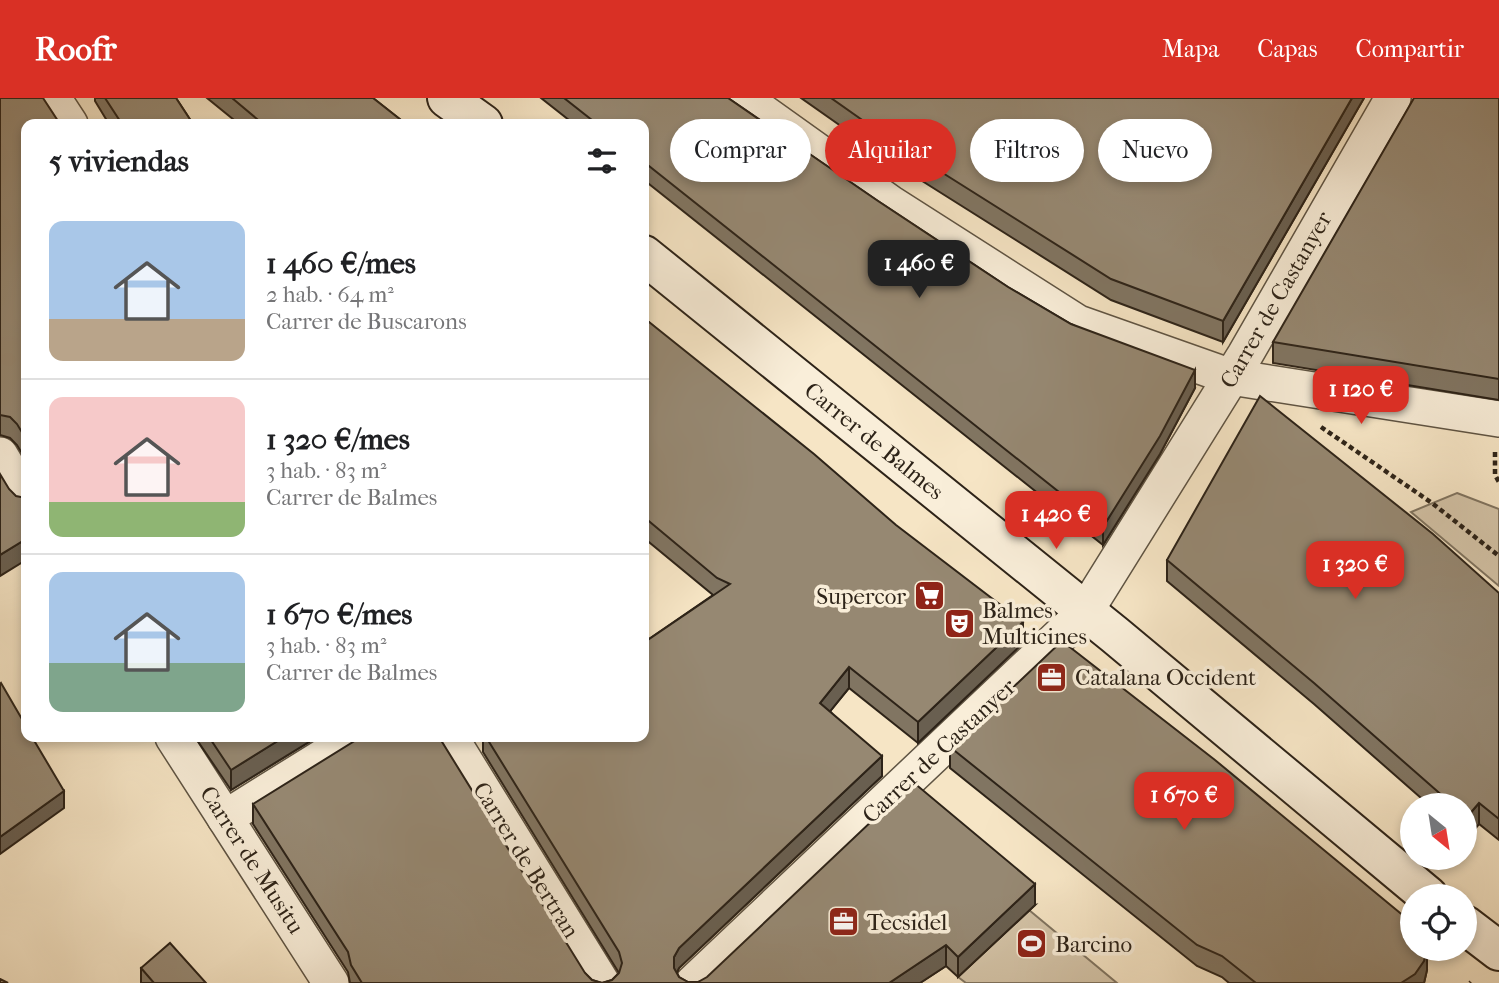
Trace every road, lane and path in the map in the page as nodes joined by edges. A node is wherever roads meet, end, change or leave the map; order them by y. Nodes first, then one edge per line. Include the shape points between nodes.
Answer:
1 (53, 98) edge
2 (447, 98) edge
3 (743, 98) edge
4 (1394, 98) edge
5 (67, 119) edge
6 (476, 119) edge
7 (649, 259) edge
8 (1231, 377) junction
9 (1316, 423) dead end
10 (1498, 432) edge
11 (0, 455) edge
12 (1499, 482) edge
13 (21, 491) edge
14 (1499, 556) edge
15 (1085, 612) junction
16 (176, 742) edge
17 (347, 742) edge
18 (453, 742) edge
19 (225, 818) junction
20 (1414, 884) edge
21 (1477, 934) edge
22 (1499, 951) edge
23 (331, 983) edge
24 (601, 983) edge
25 (693, 983) edge

1 - 5 street
2 - 6 main road
3 - 8 street via 890,203 1078,323
4 - 8 street, Carrer de Castanyer
7 - 15 main road, Carrer de Balmes
8 - 10 street
8 - 15 street, Carrer de Castanyer
9 - 14 path
10 - 12 path via 1495,475
11 - 13 street
15 - 20 main road, Carrer de Balmes
15 - 25 street, Carrer de Castanyer
16 - 19 street, Carrer de Musitu
17 - 19 street
18 - 24 street, Carrer de Bertran
19 - 23 street, Carrer de Musitu
21 - 22 main road

